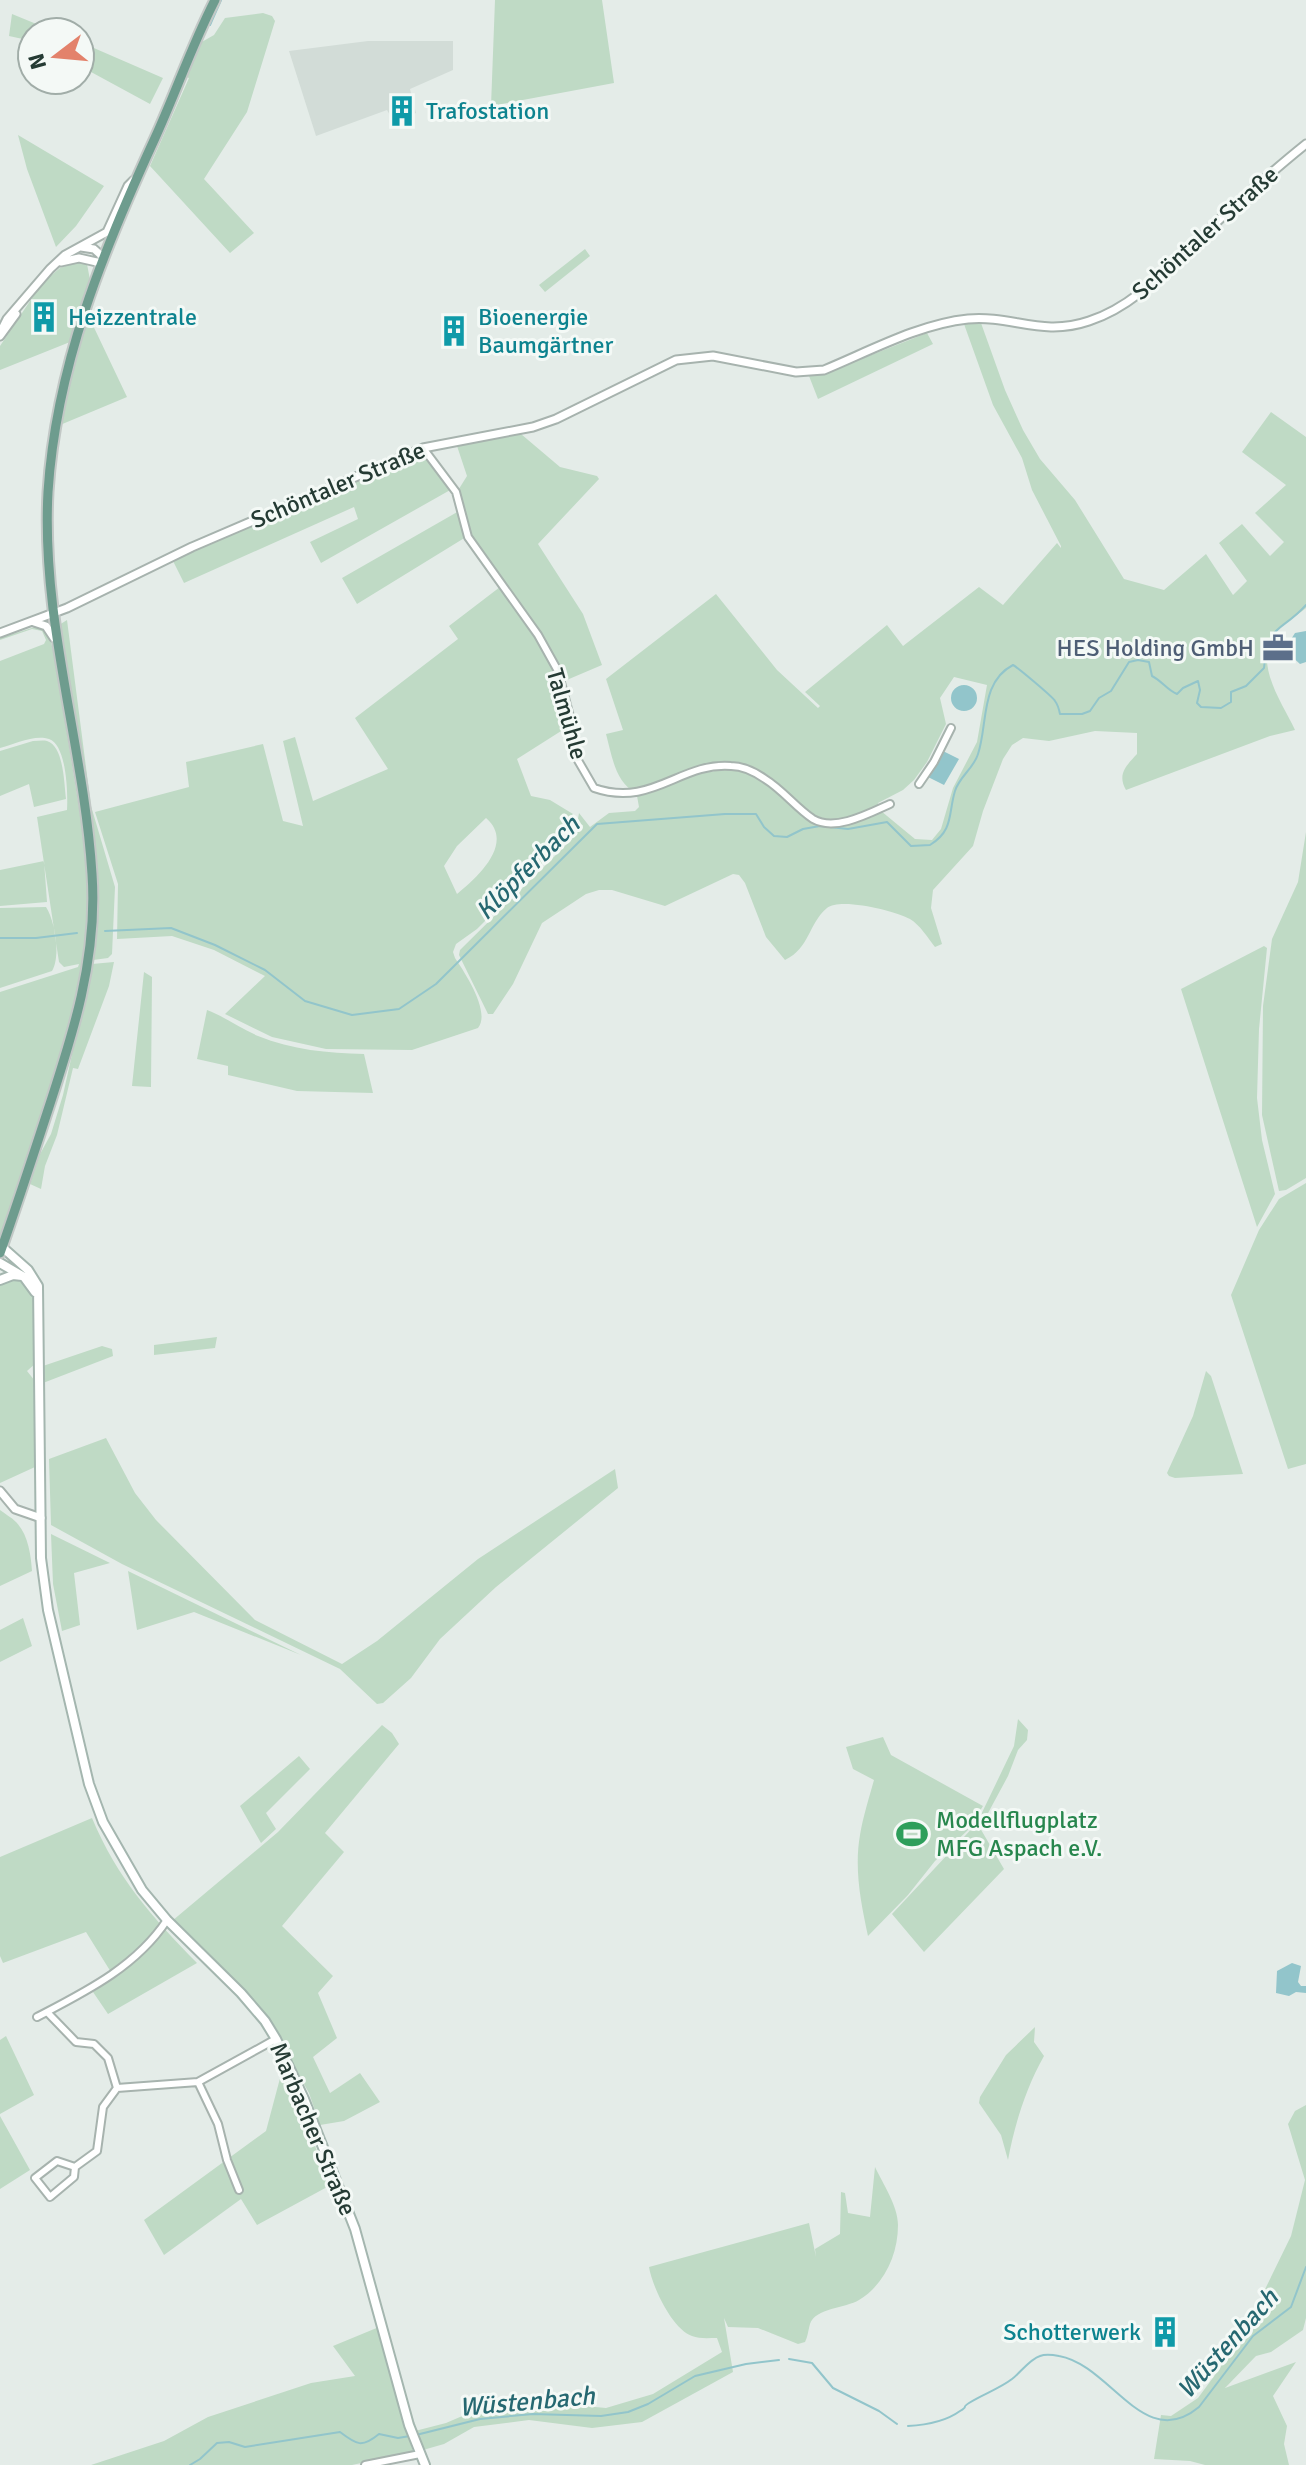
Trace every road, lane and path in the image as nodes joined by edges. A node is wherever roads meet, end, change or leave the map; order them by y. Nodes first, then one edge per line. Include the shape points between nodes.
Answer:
1 (215, 0) edge
2 (1306, 144) edge
3 (134, 179) junction
4 (81, 247) junction
5 (87, 260) junction
6 (102, 260) junction
7 (55, 265) junction
8 (94, 285) junction
9 (0, 334) edge
10 (423, 448) junction
11 (53, 613) junction
12 (28, 622) junction
13 (0, 633) edge
14 (57, 644) junction
15 (951, 728) dead end
16 (919, 784) dead end
17 (890, 804) dead end
18 (1, 1250) edge
19 (0, 1263) edge
20 (24, 1277) junction
21 (0, 1280) edge
22 (37, 1300) junction
23 (0, 1491) edge
24 (41, 1518) junction
25 (167, 1920) junction
26 (47, 2012) junction
27 (37, 2017) dead end
28 (276, 2039) junction
29 (198, 2082) junction
30 (117, 2088) junction
31 (75, 2167) junction
32 (239, 2190) dead end
33 (420, 2454) junction
34 (365, 2465) edge
35 (425, 2465) edge

1 - 3 main road
2 - 10 street, Schöntaler Straße via 1142,291 1089,321 1044,329 961,320 809,373 713,356 684,358 545,423
3 - 4 street via 109,229
3 - 6 main road
4 - 6 street via 94,249
4 - 7 street
5 - 6 street
5 - 7 street
5 - 8 street
6 - 8 main road
7 - 9 street
8 - 11 main road via 65,375 53,444 48,516
10 - 11 street, Schöntaler Straße
10 - 17 street, Talmühle via 456,492 473,544 558,671 576,757 594,788 636,794 714,767 732,766 752,770 780,788 815,820 831,823
11 - 12 street
11 - 14 main road
12 - 13 street
12 - 14 street via 46,626
14 - 18 main road via 90,851 91,947 78,1015
15 - 16 street
18 - 22 main road via 33,1276
19 - 20 main road
20 - 21 main road
20 - 22 main road
22 - 24 main road, Marbacher Straße
23 - 24 street via 15,1509
24 - 25 main road, Marbacher Straße via 48,1610 89,1784 122,1858
25 - 26 street via 133,1958 101,1983
25 - 28 main road, Marbacher Straße via 241,1993
26 - 27 street
26 - 30 street via 76,2042 94,2044 108,2058
28 - 29 street
28 - 33 main road, Marbacher Straße via 355,2229
29 - 30 street
29 - 32 street
30 - 31 street via 103,2107 97,2151
31 - 31 street via 74,2177 50,2197 35,2178 57,2161
33 - 34 street
33 - 35 main road, Marbacher Straße

